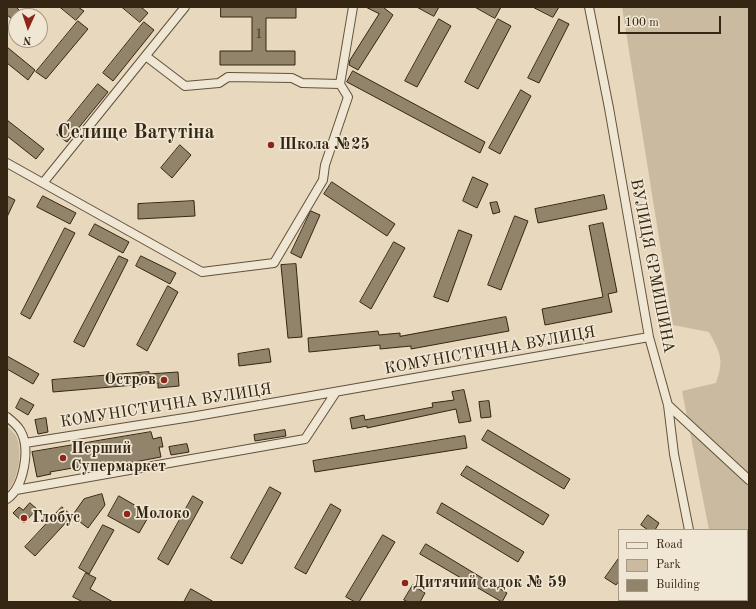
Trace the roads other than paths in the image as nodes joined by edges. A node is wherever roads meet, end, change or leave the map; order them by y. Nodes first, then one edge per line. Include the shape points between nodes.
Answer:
1 (186, 7) edge
2 (353, 7) edge
3 (589, 7) edge
4 (147, 57) junction
5 (340, 84) junction
6 (7, 163) edge
7 (43, 183) junction
8 (649, 337) junction
9 (336, 392) junction
10 (668, 405) junction
11 (7, 417) edge
12 (25, 443) junction
13 (749, 480) edge
14 (16, 490) junction
15 (7, 499) edge
16 (689, 529) edge

1 - 4 street
2 - 5 street
3 - 8 street, ВУЛИЦЯ ЄРМИШИНА
4 - 5 street via 185,86 219,83 228,77 292,78 302,83
4 - 7 street
5 - 7 street via 348,97 325,166 323,180 274,263 202,272
6 - 7 street
8 - 9 street, КОМУНІСТИЧНА ВУЛИЦЯ
8 - 10 street, ВУЛИЦЯ ЄРМИШИНА
9 - 12 street, КОМУНІСТИЧНА ВУЛИЦЯ
9 - 14 street via 305,438
10 - 13 street
10 - 16 street, ВУЛИЦЯ ЄРМИШИНА via 674,454
11 - 12 street via 20,431
12 - 14 street via 24,464
14 - 15 street

